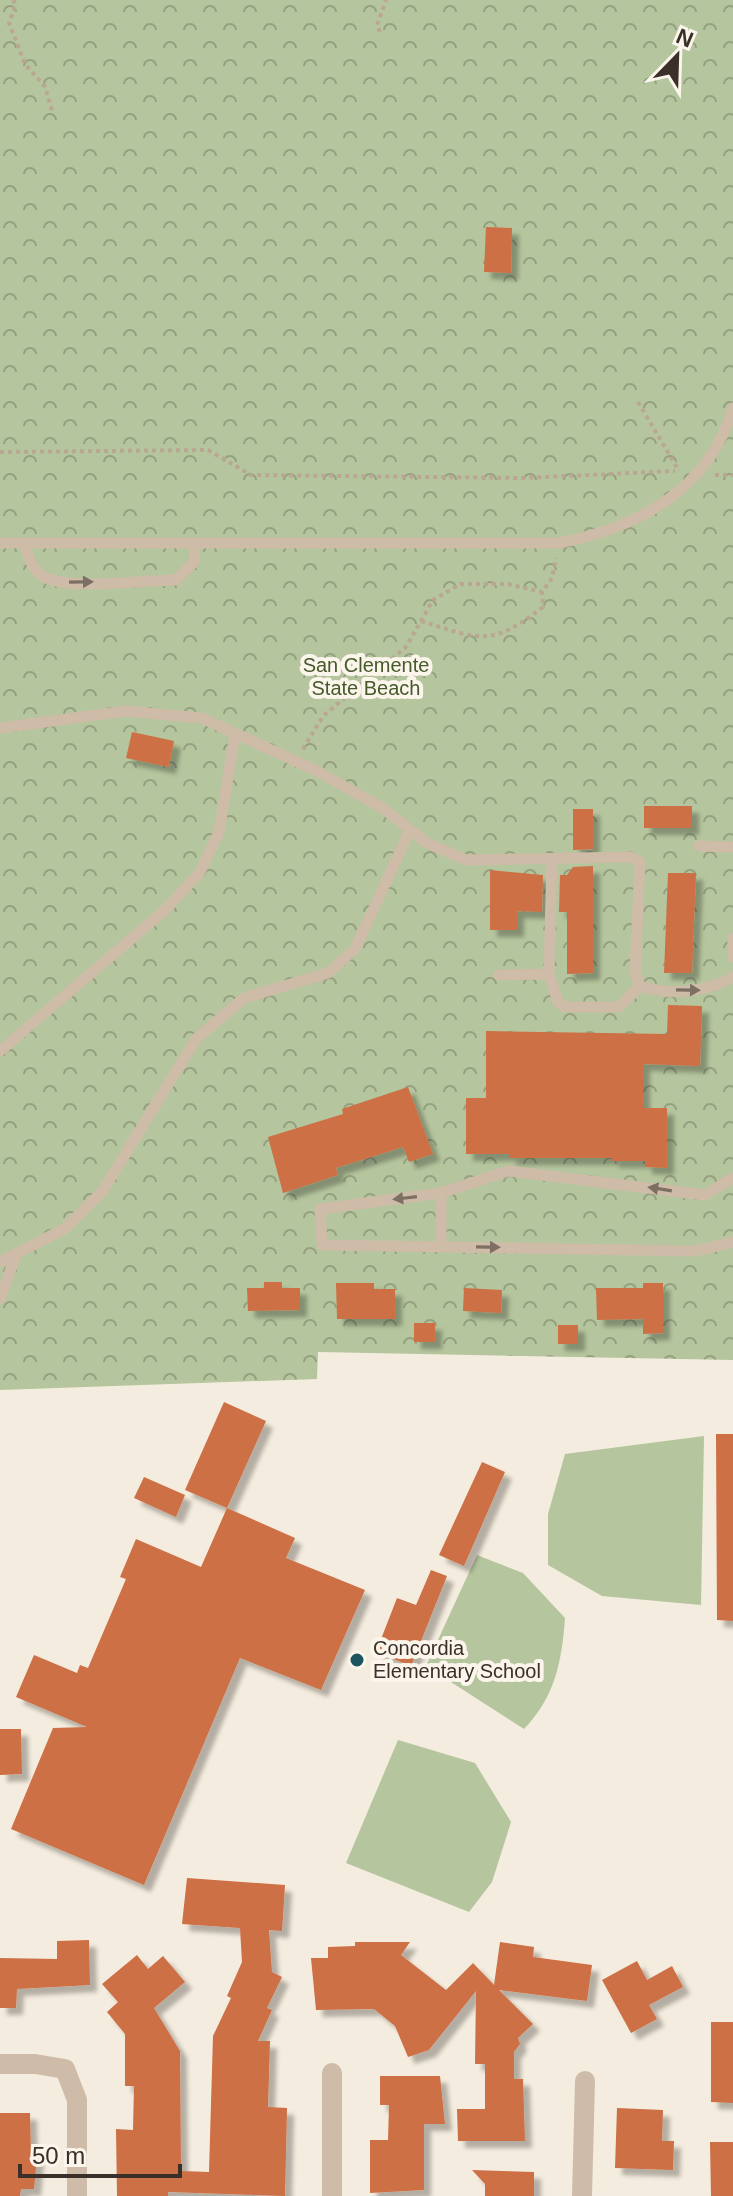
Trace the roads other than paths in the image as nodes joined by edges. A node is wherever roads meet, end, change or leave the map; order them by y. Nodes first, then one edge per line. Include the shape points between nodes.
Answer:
1 (733, 408) edge
2 (0, 543) edge
3 (24, 543) junction
4 (195, 543) junction
5 (0, 728) edge
6 (235, 734) junction
7 (410, 830) junction
8 (698, 846) dead end
9 (733, 847) edge
10 (552, 859) junction
11 (733, 938) edge
12 (733, 957) edge
13 (549, 974) junction
14 (499, 975) dead end
15 (733, 977) edge
16 (640, 986) junction
17 (0, 1051) edge
18 (733, 1178) edge
19 (441, 1193) junction
20 (733, 1242) edge
21 (441, 1246) junction
22 (16, 1255) junction
23 (0, 1262) edge
24 (0, 1299) edge
25 (0, 2064) edge
26 (332, 2073) dead end
27 (585, 2081) dead end
28 (77, 2196) edge
29 (332, 2196) edge
30 (582, 2196) edge

1 - 4 lane via 727,430 697,474 628,525 604,534 559,543
2 - 3 lane
3 - 4 lane
3 -> 4 lane via 32,566 44,577 63,582 176,580 194,562
5 - 6 lane via 126,711 202,718
6 - 7 lane via 384,809
6 - 17 lane via 219,832 200,872 165,910
7 - 10 lane via 466,860
7 - 22 lane via 355,949 328,973 244,998 196,1039 102,1192 64,1229
8 - 9 lane
10 - 13 lane
10 - 16 lane via 631,857 640,862 635,972
11 - 12 lane
13 - 14 lane
13 - 16 lane via 564,1007 619,1007
16 -> 15 lane via 706,990
18 -> 19 lane via 705,1195 508,1171
19 - 21 lane
19 -> 21 lane via 320,1209 322,1245
21 -> 20 lane via 695,1251
22 - 23 lane
22 - 24 lane
25 - 28 street via 65,2069 77,2100
26 - 29 street
27 - 30 street

